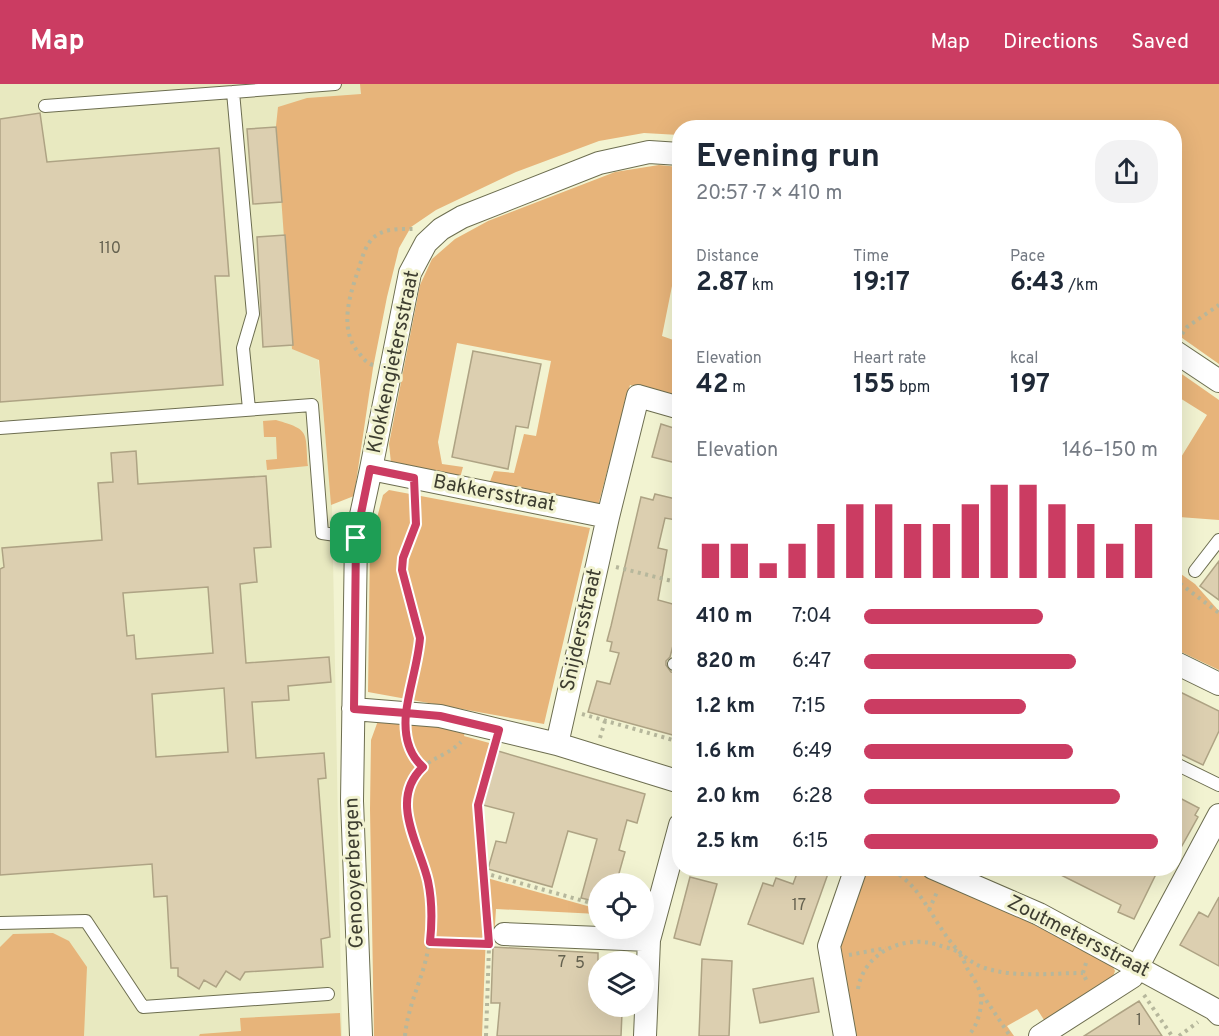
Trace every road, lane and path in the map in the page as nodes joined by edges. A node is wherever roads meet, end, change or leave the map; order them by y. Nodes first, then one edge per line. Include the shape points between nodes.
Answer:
1 (335, 84) edge
2 (233, 92) junction
3 (45, 106) dead end
4 (672, 153) edge
5 (441, 228) junction
6 (1219, 305) edge
7 (1182, 336) edge
8 (1182, 348) edge
9 (390, 372) junction
10 (1219, 381) edge
11 (672, 406) edge
12 (249, 409) junction
13 (0, 428) edge
14 (370, 469) junction
15 (414, 478) junction
16 (608, 517) junction
17 (356, 538) junction
18 (1219, 540) edge
19 (612, 566) dead end
20 (1195, 571) dead end
21 (672, 581) edge
22 (1182, 585) edge
23 (1219, 613) edge
24 (1182, 666) edge
25 (1219, 684) edge
26 (354, 709) junction
27 (406, 713) junction
28 (576, 713) dead end
29 (605, 721) junction
30 (499, 730) junction
31 (465, 738) dead end
32 (672, 740) edge
33 (557, 744) junction
34 (598, 744) dead end
35 (423, 767) junction
36 (1182, 767) edge
37 (672, 780) edge
38 (1219, 785) edge
39 (1219, 815) edge
40 (672, 855) edge
41 (484, 873) junction
42 (853, 876) edge
43 (900, 876) edge
44 (970, 876) edge
45 (588, 902) edge
46 (0, 923) edge
47 (492, 934) junction
48 (649, 940) junction
49 (430, 942) junction
50 (1096, 944) junction
51 (890, 947) junction
52 (958, 952) junction
53 (831, 958) junction
54 (1135, 972) junction
55 (1083, 973) junction
56 (980, 991) junction
57 (328, 994) dead end
58 (857, 997) dead end
59 (1098, 999) junction
60 (1219, 1014) edge
61 (361, 1036) edge
62 (405, 1036) edge
63 (486, 1036) edge
64 (645, 1036) edge
65 (845, 1036) edge
66 (968, 1036) edge
67 (1010, 1036) edge
68 (1040, 1036) edge
69 (1172, 1036) edge

1 - 2 lane
2 - 3 lane
2 - 12 lane via 253,314 243,348
4 - 5 street, Klokkengietersstraat via 649,152 599,163
5 - 9 street, Klokkengietersstraat via 426,243 410,273
5 - 9 path via 390,229 374,237 365,249 350,294 347,327 354,347 368,363
6 - 7 path via 1187,327
8 - 10 street
9 - 14 street, Klokkengietersstraat
11 - 16 street, Snijdersstraat via 638,396
12 - 13 lane
12 - 17 lane via 312,405 322,533
14 - 15 street, Bakkersstraat
14 - 17 street
15 - 16 street, Bakkersstraat
15 - 27 path via 416,524 402,570 420,638
16 - 33 street, Snijdersstraat
17 - 26 street
18 - 20 lane
19 - 21 path
22 - 23 path
24 - 25 street
26 - 27 street
26 - 61 street, Genooyerbergen via 352,801
27 - 30 street via 440,716
27 - 35 path via 405,735
28 - 29 path
29 - 32 path
29 - 34 path
30 - 33 street
30 - 41 path via 478,805
31 - 35 path
33 - 37 street
35 - 49 path via 412,784 406,811 429,883
36 - 38 lane
39 - 54 street
40 - 48 street
41 - 45 path
41 - 47 path
42 - 53 street via 829,946
43 - 52 path
44 - 50 street, Zoutmetersstraat
46 - 57 lane via 86,921 143,1007
47 - 48 street
47 - 49 path
47 - 63 path
48 - 64 street
49 - 62 path
50 - 54 street, Zoutmetersstraat
50 - 55 path
51 - 52 path via 911,941 935,943
51 - 53 path
51 - 58 path via 873,959 860,978
52 - 55 path via 984,968
52 - 56 path
53 - 65 street
54 - 59 street
54 - 60 street, Zoutmetersstraat
54 - 69 path
55 - 59 path
56 - 66 path via 979,1014
56 - 67 path
59 - 68 street

